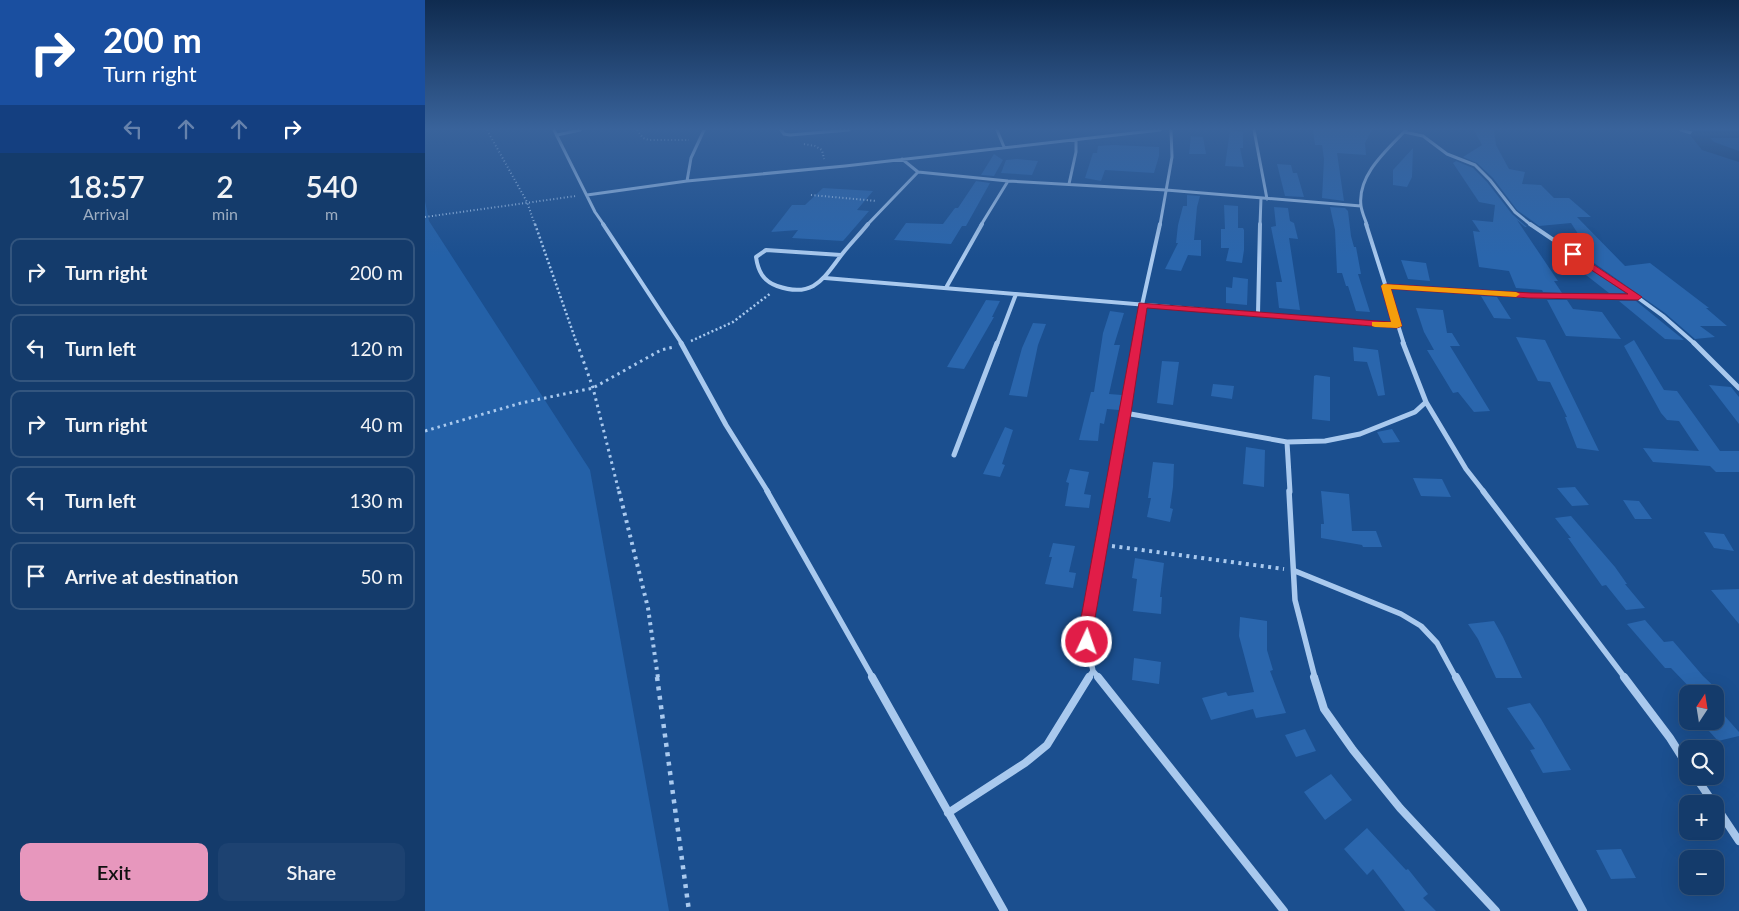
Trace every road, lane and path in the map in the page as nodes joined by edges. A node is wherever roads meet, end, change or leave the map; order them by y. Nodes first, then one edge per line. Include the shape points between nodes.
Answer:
1 (918, 172) edge
2 (511, 173) edge
3 (575, 173) edge
4 (688, 173) edge
5 (779, 173) edge
6 (923, 173) edge
7 (1072, 173) edge
8 (1169, 173) edge
9 (1262, 173) edge
10 (1369, 173) edge
11 (1482, 173) edge
12 (687, 181) junction
13 (1008, 181) junction
14 (1069, 184) junction
15 (1166, 190) junction
16 (587, 195) junction
17 (811, 195) dead end
18 (1261, 198) junction
19 (1267, 199) junction
20 (527, 202) junction
21 (888, 202) junction
22 (1361, 206) junction
23 (425, 217) edge
24 (841, 255) junction
25 (825, 278) junction
26 (947, 286) junction
27 (1386, 286) junction
28 (778, 289) junction
29 (1016, 294) junction
30 (1638, 297) junction
31 (1143, 305) junction
32 (1258, 314) junction
33 (1397, 326) junction
34 (683, 345) junction
35 (593, 388) junction
36 (1739, 388) edge
37 (1425, 402) junction
38 (1125, 413) junction
39 (425, 431) edge
40 (1287, 442) junction
41 (954, 455) dead end
42 (1101, 545) junction
43 (1295, 571) junction
44 (1093, 671) junction
45 (1679, 753) edge
46 (948, 814) junction
47 (1724, 818) edge
48 (1739, 841) edge
49 (689, 911) edge
50 (1004, 911) edge
51 (1284, 911) edge
52 (1496, 911) edge
53 (1583, 911) edge

1 - 21 street
2 - 20 path
3 - 16 street
4 - 12 street
5 - 12 street
6 - 13 street
7 - 14 street
8 - 15 street
9 - 19 street
10 - 22 street via 1361,192
11 - 30 street via 1515,212 1538,231
12 - 16 street
13 - 14 street
13 - 26 street
14 - 15 street
15 - 18 street
15 - 31 street
16 - 20 path
16 - 34 street
17 - 21 path
18 - 19 street
18 - 32 street
19 - 22 street
20 - 23 path
20 - 35 path
21 - 24 street
22 - 27 street
24 - 25 street
24 - 28 street via 766,250 756,257 756,262 769,284
25 - 26 street
25 - 28 street via 808,288
26 - 29 street
27 - 30 street via 1531,296
27 - 33 street
28 - 34 path via 733,322
29 - 31 street
29 - 41 street
30 - 36 street via 1698,346
31 - 32 street
31 - 38 street
32 - 33 street
33 - 37 street
34 - 35 path via 661,350
34 - 46 street
35 - 39 path via 521,403
35 - 49 path via 648,608
37 - 40 street via 1415,412 1359,434 1325,441
37 - 45 street via 1466,469
38 - 40 street
38 - 42 street
40 - 43 street
42 - 43 path
42 - 44 street via 1088,618 1087,642
43 - 52 street via 1295,600 1324,709 1400,808
43 - 53 street via 1401,614 1421,626 1437,643
44 - 46 street via 1047,745 1025,764
44 - 51 street
46 - 50 street
47 - 48 street

